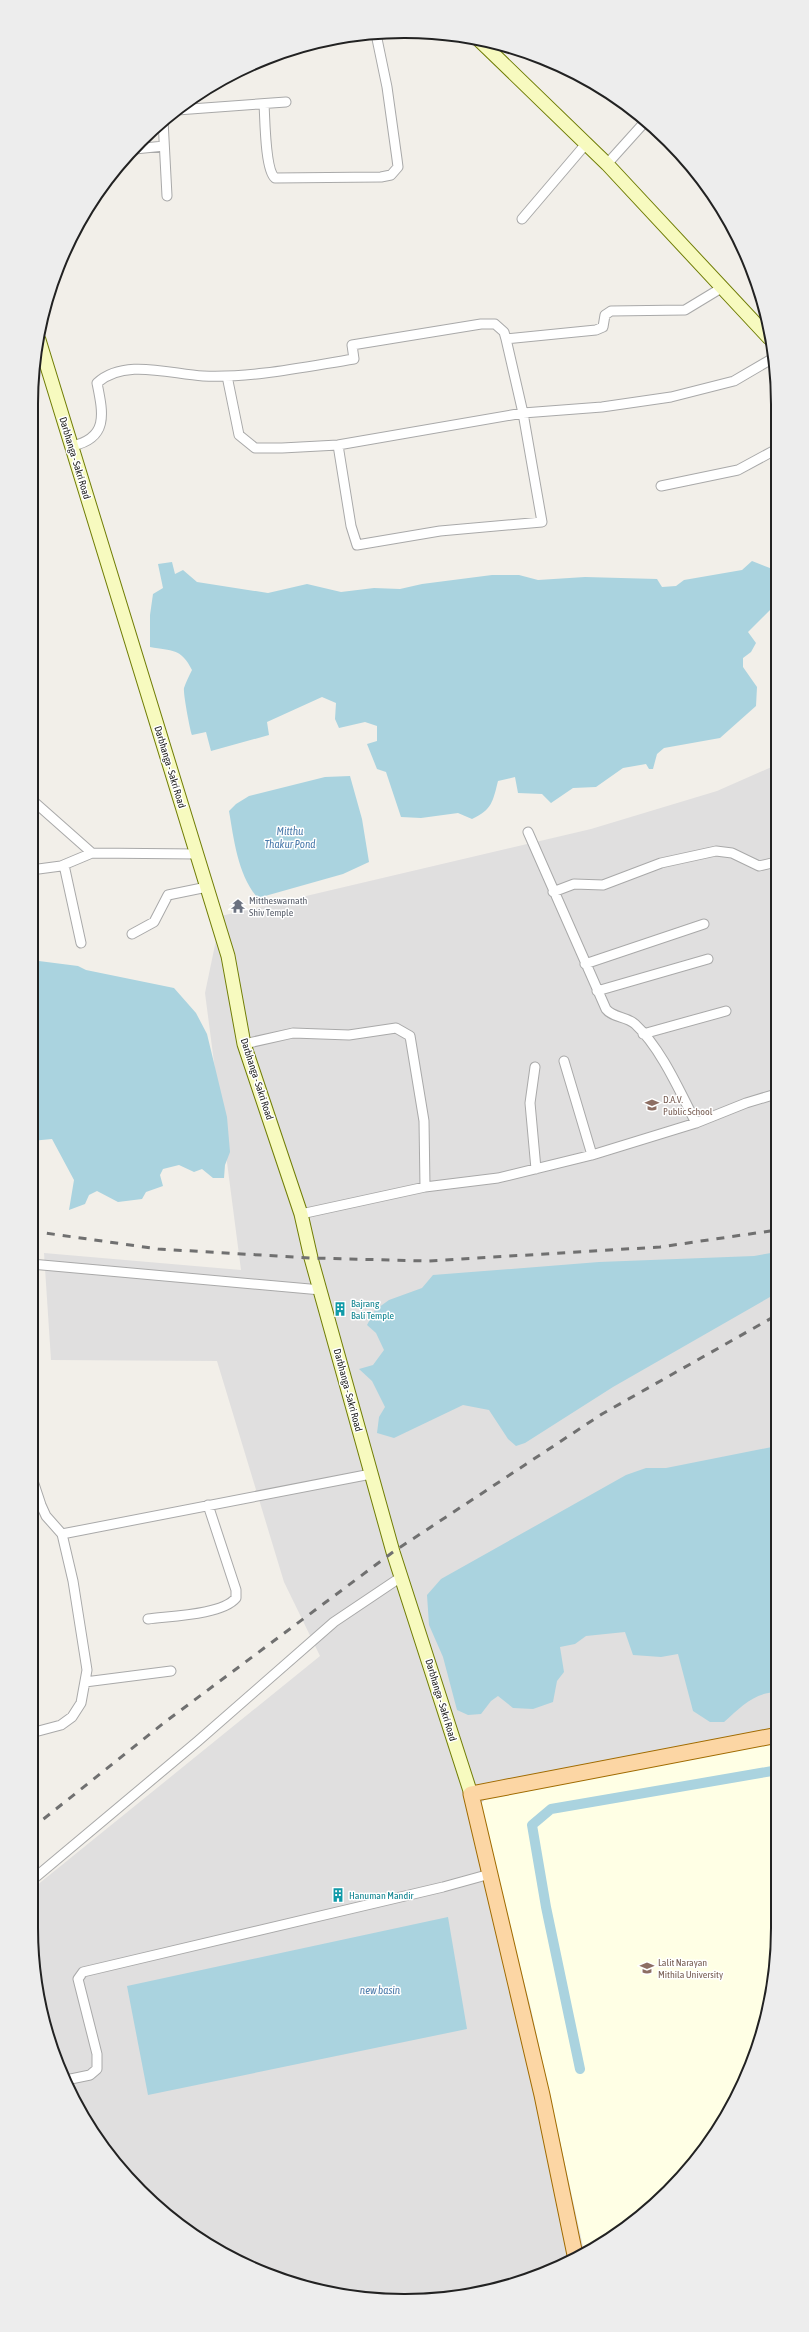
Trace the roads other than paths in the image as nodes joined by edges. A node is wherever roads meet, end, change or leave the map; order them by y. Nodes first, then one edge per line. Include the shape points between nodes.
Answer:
1 (377, 39) edge
2 (486, 47) edge
3 (286, 102) dead end
4 (264, 104) junction
5 (188, 109) edge
6 (642, 125) edge
7 (163, 129) edge
8 (585, 145) junction
9 (164, 146) junction
10 (142, 148) edge
11 (607, 164) junction
12 (167, 196) dead end
13 (522, 219) dead end
14 (723, 287) junction
15 (764, 331) edge
16 (506, 339) junction
17 (42, 350) edge
18 (768, 361) edge
19 (227, 376) junction
20 (523, 413) junction
21 (338, 445) junction
22 (72, 446) junction
23 (771, 452) edge
24 (660, 486) dead end
25 (38, 804) edge
26 (528, 832) dead end
27 (92, 853) junction
28 (197, 854) junction
29 (771, 863) edge
30 (64, 865) junction
31 (38, 869) edge
32 (207, 887) junction
33 (553, 892) junction
34 (704, 924) dead end
35 (132, 934) dead end
36 (81, 943) dead end
37 (708, 959) dead end
38 (585, 964) junction
39 (597, 991) junction
40 (726, 1011) dead end
41 (643, 1034) junction
42 (244, 1044) junction
43 (564, 1061) dead end
44 (535, 1067) dead end
45 (771, 1096) edge
46 (696, 1123) junction
47 (592, 1156) junction
48 (536, 1169) junction
49 (426, 1188) junction
50 (301, 1214) junction
51 (38, 1265) edge
52 (321, 1290) junction
53 (371, 1474) junction
54 (38, 1496) edge
55 (208, 1505) junction
56 (62, 1534) junction
57 (401, 1577) junction
58 (148, 1619) dead end
59 (171, 1671) dead end
60 (85, 1682) junction
61 (38, 1731) edge
62 (771, 1736) edge
63 (471, 1794) junction
64 (490, 1874) junction
65 (38, 1875) edge
66 (71, 2079) edge
67 (574, 2252) edge

1 - 4 street via 387,87 398,167 391,175 275,178 269,165
2 - 8 main road
3 - 4 street
4 - 5 street
6 - 11 street
7 - 9 street
8 - 11 main road
8 - 13 street
9 - 10 street
9 - 12 street
11 - 14 main road
14 - 15 main road
14 - 16 street via 685,310 614,310 605,315 603,327 599,329
16 - 19 street via 504,332 496,324 481,324 352,345 354,359 254,376
16 - 20 street
17 - 22 main road, Darbhanga - Sakri Road
18 - 20 street via 734,382 670,397 602,407
19 - 21 street via 239,435 255,448
19 - 22 street via 144,370 128,370 106,375 97,383 103,414 96,435 84,443
20 - 21 street
20 - 21 street via 542,522 440,531 357,544 351,526
22 - 28 main road, Darbhanga - Sakri Road
23 - 24 street via 738,470
25 - 27 street
26 - 33 street
27 - 28 street
27 - 30 street
28 - 32 main road, Darbhanga - Sakri Road
29 - 33 street via 759,866 732,853 716,851 661,863 603,884 574,884
30 - 31 street
30 - 36 street
32 - 35 street via 168,895 154,922
32 - 42 main road, Darbhanga - Sakri Road via 228,956
33 - 38 street
34 - 38 street
37 - 39 street
38 - 39 street
39 - 41 street via 609,1013 629,1019
40 - 41 street
41 - 46 street via 673,1077
42 - 49 street via 293,1033 349,1035 396,1028 410,1036 424,1121
42 - 50 main road, Darbhanga - Sakri Road
43 - 47 street
44 - 48 street via 530,1103
45 - 46 street
46 - 47 street
47 - 48 street
48 - 49 street via 498,1178
49 - 50 street
50 - 52 main road, Darbhanga - Sakri Road
51 - 52 street
52 - 53 main road, Darbhanga - Sakri Road
53 - 55 street
53 - 57 main road, Darbhanga - Sakri Road
54 - 56 street via 46,1516
55 - 56 street
55 - 58 street via 236,1590 236,1598 213,1609
56 - 60 street via 85,1652
57 - 63 main road, Darbhanga - Sakri Road
57 - 65 street via 328,1626 198,1741
59 - 60 street
60 - 61 street via 81,1703 72,1717 61,1725
62 - 63 main road
63 - 64 main road
64 - 66 street via 443,1888 83,1972 78,1979 97,2054 98,2069 90,2075
64 - 67 main road via 542,2095

